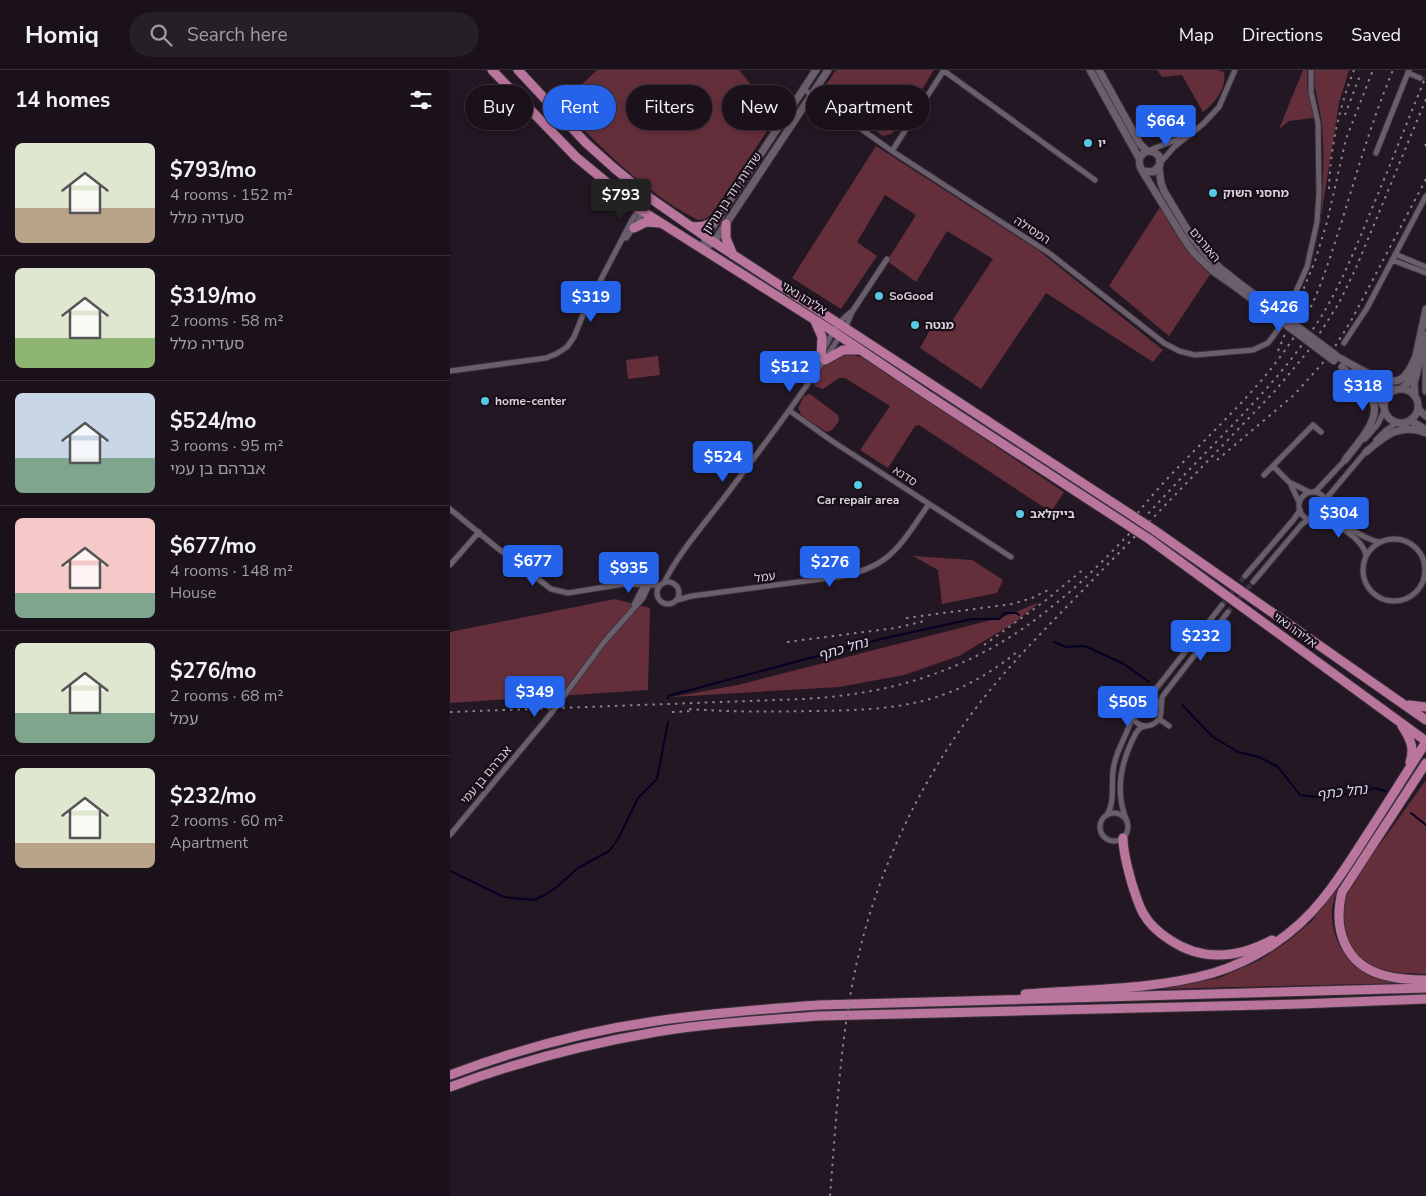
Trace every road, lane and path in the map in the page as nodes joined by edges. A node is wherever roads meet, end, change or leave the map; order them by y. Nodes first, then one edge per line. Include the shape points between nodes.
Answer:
1 (492, 70) edge
2 (518, 70) edge
3 (816, 70) edge
4 (828, 70) edge
5 (1090, 70) edge
6 (1099, 70) edge
7 (1228, 70) edge
8 (1311, 70) edge
9 (944, 71) edge
10 (1234, 71) edge
11 (1409, 72) edge
12 (1420, 78) tunnel mouth
13 (818, 85) edge
14 (803, 89) junction
15 (806, 91) edge
16 (806, 103) edge
17 (863, 130) edge
18 (1188, 134) junction
19 (892, 151) junction
20 (1149, 151) junction
21 (1376, 153) dead end
22 (1139, 158) junction
23 (1160, 165) junction
24 (1144, 171) junction
25 (1095, 180) dead end
26 (1426, 196) edge
27 (650, 198) junction
28 (642, 210) junction
29 (720, 215) junction
30 (664, 224) junction
31 (726, 224) junction
32 (689, 225) junction
33 (634, 228) junction
34 (710, 240) junction
35 (621, 243) junction
36 (703, 250) junction
37 (1395, 254) junction
38 (733, 255) junction
39 (887, 259) dead end
40 (1392, 260) junction
41 (1426, 267) edge
42 (1426, 273) edge
43 (1238, 286) junction
44 (1426, 309) edge
45 (813, 319) junction
46 (843, 326) junction
47 (837, 334) junction
48 (1426, 335) edge
49 (1344, 343) dead end
50 (862, 351) junction
51 (1426, 355) edge
52 (1416, 356) junction
53 (823, 358) junction
54 (1337, 358) junction
55 (1342, 367) junction
56 (450, 371) edge
57 (1399, 390) junction
58 (1426, 391) edge
59 (1415, 397) junction
60 (1418, 407) junction
61 (1384, 410) junction
62 (790, 411) junction
63 (1426, 416) edge
64 (1410, 420) junction
65 (1397, 423) junction
66 (1426, 431) edge
67 (1321, 432) dead end
68 (1366, 452) junction
69 (1345, 460) junction
70 (1273, 466) junction
71 (1264, 475) dead end
72 (1289, 482) junction
73 (1312, 492) junction
74 (1325, 500) junction
75 (1299, 502) junction
76 (929, 504) junction
77 (1326, 507) junction
78 (450, 508) edge
79 (1300, 510) junction
80 (1320, 518) junction
81 (1310, 519) junction
82 (479, 532) junction
83 (1380, 542) junction
84 (1366, 556) junction
85 (1011, 557) dead end
86 (450, 565) edge
87 (673, 567) junction
88 (1245, 576) tunnel mouth
89 (1253, 582) tunnel mouth
90 (662, 584) junction
91 (673, 584) junction
92 (647, 586) junction
93 (679, 591) junction
94 (657, 596) junction
95 (692, 596) junction
96 (677, 600) junction
97 (1222, 605) tunnel mouth
98 (1228, 612) tunnel mouth
99 (1144, 695) junction
100 (1398, 699) junction
101 (1426, 707) edge
102 (1162, 709) junction
103 (1132, 717) junction
104 (1159, 719) junction
105 (1398, 720) junction
106 (1426, 720) edge
107 (1146, 726) junction
108 (1169, 726) dead end
109 (1426, 742) edge
110 (1426, 763) edge
111 (1407, 772) junction
112 (1426, 772) edge
113 (1416, 779) junction
114 (1107, 815) junction
115 (1127, 821) junction
116 (450, 836) edge
117 (1124, 838) junction
118 (1308, 916) junction
119 (1426, 980) edge
120 (1426, 988) edge
121 (1426, 999) edge
122 (917, 1002) junction
123 (450, 1074) edge
124 (450, 1087) edge

1 - 28 highway, אליהו נאוי via 576,157
2 - 27 highway, אליהו נאוי via 586,143
3 - 14 street, שדרות דוד בן גוריון
4 - 13 street, שדרות דוד בן גוריון
5 - 22 street
6 - 20 street via 1140,144
7 - 10 street
8 - 19 street, המסילה via 1311,92 1318,123 1319,203 1314,240 1304,275 1280,328 1268,343 1256,349 1199,355 1175,350 1050,253
9 - 19 street
9 - 25 street
10 - 18 street via 1219,107
11 - 12 street
11 - 21 street
14 - 15 street, המסילה
14 - 29 street, שדרות דוד בן גוריון
16 - 31 street, שדרות דוד בן גוריון
17 - 19 street, המסילה
18 - 20 street
18 - 23 street
20 - 22 street
20 - 23 street via 1157,153
22 - 24 street via 1139,165
23 - 24 street via 1153,172
23 - 43 street, האורגים via 1164,191 1191,236
24 - 43 street, האורגים via 1194,253 1214,272
26 - 37 street
27 - 28 street
27 - 32 highway, אליהו נאוי
28 - 30 highway, אליהו נאוי
28 - 33 street
28 - 35 street
29 - 32 highway via 706,226
29 - 34 street, שדרות דוד בן גוריון
30 - 33 highway via 646,222
30 - 36 highway, אליהו נאוי
31 - 34 street, שדרות דוד בן גוריון
31 - 38 highway via 727,241
32 - 34 highway, אליהו נאוי
33 - 35 street
34 - 36 street, שדרות דוד בן גוריון
34 - 38 highway, אליהו נאוי
35 - 56 street via 567,347 546,358
36 - 45 highway, אליהו נאוי
37 - 40 street
37 - 41 street
38 - 46 highway, אליהו נאוי
39 - 46 street
40 - 42 street
40 - 49 street
43 - 54 street, האורגים, bridge
44 - 52 street
45 - 47 highway, אליהו נאוי
45 - 53 highway via 822,337
46 - 47 street
46 - 100 highway, אליהו נאוי, bridge via 1154,530
47 - 50 highway, אליהו נאוי
47 - 53 street
48 - 59 street via 1414,384
50 - 53 highway via 843,350
50 - 105 highway, אליהו נאוי, bridge via 1149,539
51 - 58 street
52 - 54 street via 1404,377 1393,382
52 - 57 street via 1410,378
53 - 62 street
54 - 55 street, האורגים
54 - 57 street, האורגים via 1377,385
55 - 61 street, האורגים via 1378,394
55 - 69 street via 1372,400 1375,409 1370,426
57 - 59 street via 1409,391
57 - 61 street via 1386,398
59 - 60 street
60 - 63 street
60 - 64 street
61 - 65 street via 1390,420
61 - 69 street via 1378,424
62 - 76 street, סדנא
62 - 87 street
64 - 65 street
64 - 66 street
65 - 68 street
66 - 68 street via 1396,430
67 - 70 street via 1313,425
68 - 74 street
69 - 73 street
70 - 71 street
70 - 72 street
72 - 73 street
72 - 75 street
73 - 74 street
73 - 75 street
74 - 77 street
75 - 79 street
76 - 85 street, סדנא
76 - 95 street, עמל via 897,549 871,568 850,575
77 - 80 street
77 - 83 street via 1366,538
78 - 82 street
79 - 81 street
79 - 88 street
80 - 81 street
80 - 84 street via 1334,523 1358,541
81 - 89 street via 1302,524
82 - 86 street
82 - 92 street via 552,588 568,593 624,584
83 - 84 street
83 - 84 street via 1400,539 1418,551 1425,572 1415,593 1397,600 1375,594 1364,578
87 - 90 street
87 - 91 street
90 - 91 street
90 - 92 street
90 - 94 street
91 - 93 street
92 - 94 street
92 - 116 street, אברהם בן עמי via 632,611
93 - 95 street, עמל
93 - 96 street
94 - 96 street via 666,604
95 - 96 street, עמל
97 - 99 street via 1155,690
98 - 102 street via 1162,696
99 - 102 street via 1157,700
99 - 103 street via 1133,703
100 - 101 highway via 1406,704
100 - 106 highway, אליהו נאוי
102 - 104 street
103 - 107 street via 1138,724
103 - 114 street via 1114,765 1112,802
104 - 107 street
104 - 108 street
105 - 109 highway, אליהו נאוי
105 - 111 highway via 1412,744
107 - 115 street via 1136,733 1122,767 1121,804
109 - 111 highway
110 - 113 highway
111 - 118 highway via 1339,878
112 - 113 highway
113 - 119 highway via 1342,892 1338,915 1342,940 1351,955 1365,968 1391,977
114 - 115 street via 1118,814
114 - 117 street via 1100,826 1101,834 1116,842
115 - 117 street via 1128,830
117 - 118 highway via 1124,853 1143,914 1155,929 1181,947 1220,956 1247,951
118 - 122 highway via 1263,951 1214,972 1187,979
120 - 122 highway
121 - 124 highway via 819,1016 746,1022 658,1032 592,1045
122 - 123 highway via 745,1010 656,1021 589,1033

